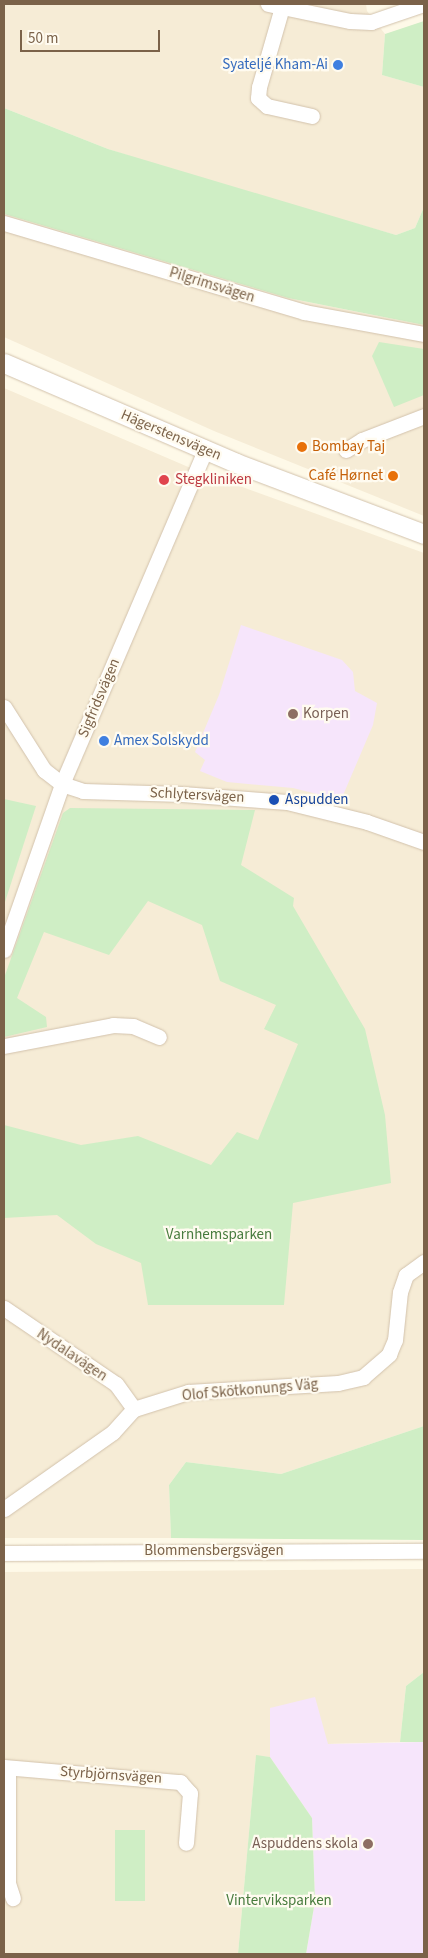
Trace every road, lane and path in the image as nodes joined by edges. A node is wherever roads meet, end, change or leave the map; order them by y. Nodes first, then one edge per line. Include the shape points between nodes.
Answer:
1 (424, 4) edge
2 (275, 6) edge
3 (312, 116) dead end
4 (4, 223) edge
5 (424, 334) edge
6 (4, 363) edge
7 (424, 416) edge
8 (205, 450) junction
9 (346, 450) dead end
10 (424, 534) edge
11 (4, 707) edge
12 (62, 784) junction
13 (424, 842) edge
14 (4, 950) edge
15 (159, 1037) dead end
16 (4, 1046) edge
17 (424, 1262) edge
18 (4, 1308) edge
19 (134, 1409) junction
20 (4, 1509) edge
21 (424, 1552) edge
22 (4, 1553) edge
23 (6, 1768) edge
24 (6, 1843) edge
25 (186, 1843) dead end
26 (13, 1898) dead end

1 - 2 street via 371,22
2 - 3 street via 258,98 268,106
4 - 5 street, Pilgrimsvägen via 304,312
6 - 8 street, Hägerstensvägen
7 - 9 street via 362,440
8 - 10 street, Hägerstensvägen
8 - 12 street, Sigfridsvägen
11 - 12 street, Schlytersvägen via 44,770
12 - 13 street, Schlytersvägen via 83,791 287,802 367,822
12 - 14 street, Sigfridsvägen
15 - 16 street via 133,1026 113,1025
17 - 19 street, Olof Skötkonungs Väg via 406,1275 400,1292 395,1340 389,1354 363,1377 338,1382 188,1392
18 - 19 street, Nydalavägen via 116,1384
19 - 20 street via 113,1432
21 - 22 street, Blommensbergsvägen
23 - 24 street, Styrbjörnsvägen
23 - 25 street, Styrbjörnsvägen via 180,1782 190,1794
24 - 26 street, Styrbjörnsvägen via 8,1883

